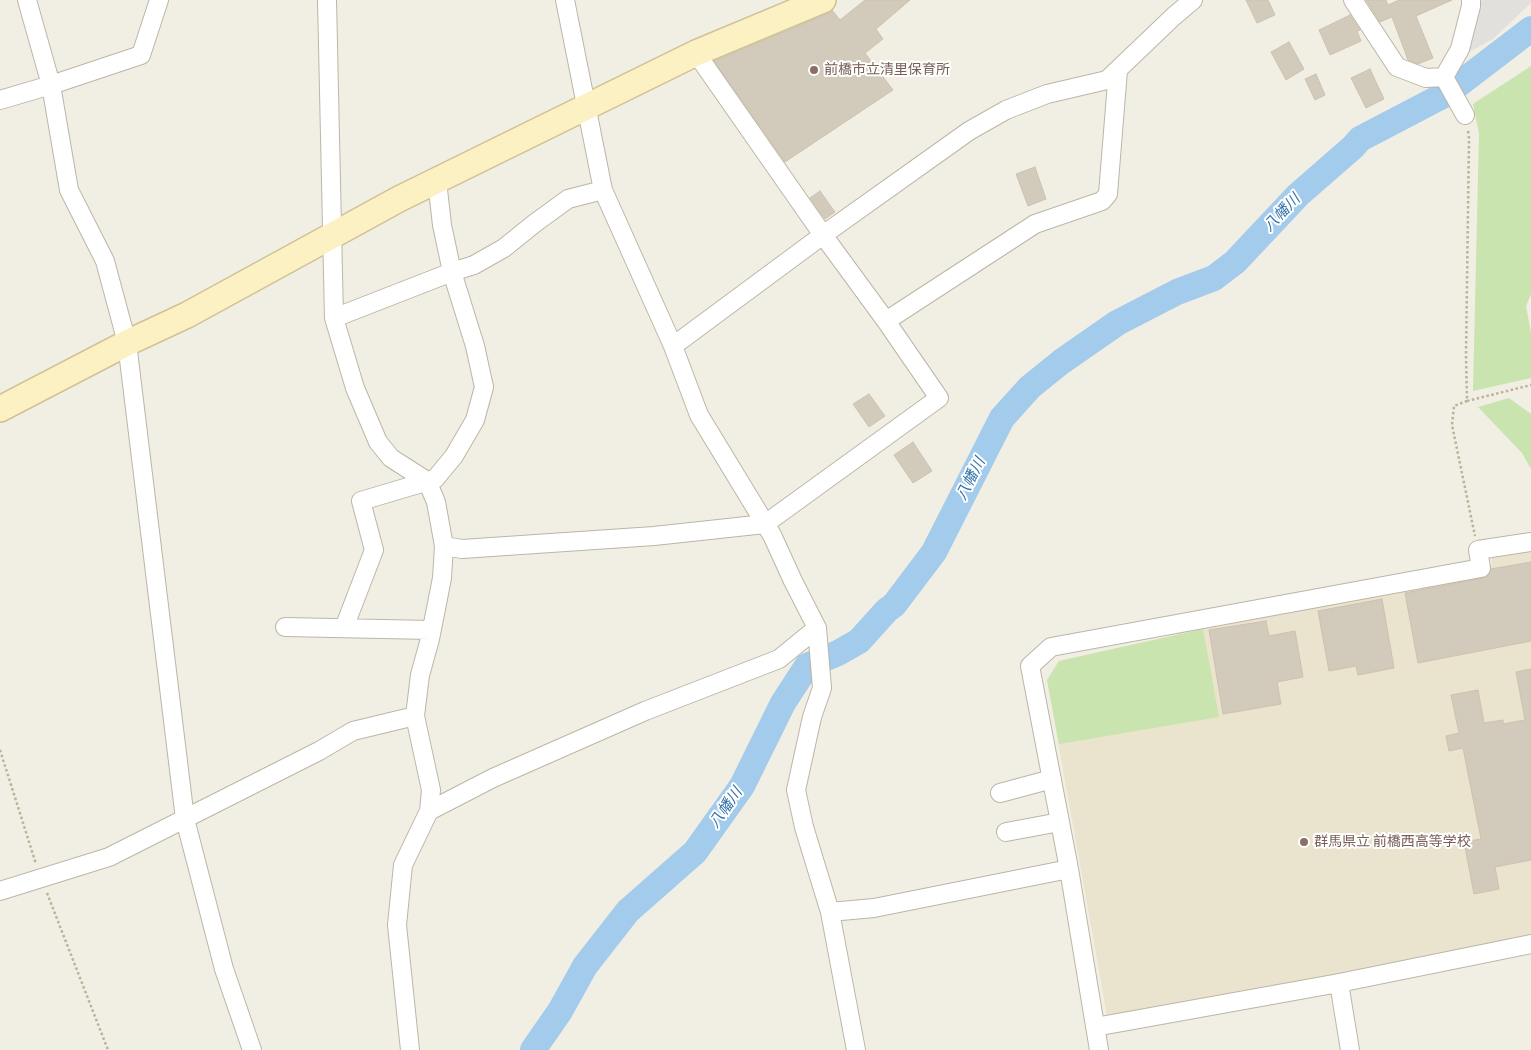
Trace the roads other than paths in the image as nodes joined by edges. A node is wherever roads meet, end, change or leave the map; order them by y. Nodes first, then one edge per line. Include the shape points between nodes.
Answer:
1 (27, 0) edge
2 (159, 0) edge
3 (328, 0) edge
4 (566, 0) edge
5 (1193, 0) edge
6 (1353, 0) edge
7 (1471, 0) edge
8 (820, 1) edge
9 (696, 53) junction
10 (1118, 70) junction
11 (1446, 79) junction
12 (51, 85) junction
13 (0, 100) edge
14 (586, 106) junction
15 (1465, 115) road end
16 (437, 180) junction
17 (603, 190) junction
18 (823, 235) junction
19 (332, 236) junction
20 (452, 272) junction
21 (334, 318) junction
22 (886, 321) junction
23 (127, 343) junction
24 (673, 346) junction
25 (0, 409) edge
26 (427, 481) junction
27 (764, 524) junction
28 (1531, 542) edge
29 (444, 546) junction
30 (285, 627) dead end
31 (344, 628) junction
32 (817, 628) junction
33 (431, 630) junction
34 (415, 716) junction
35 (1052, 779) junction
36 (1000, 792) dead end
37 (429, 811) junction
38 (185, 819) junction
39 (1060, 822) junction
40 (1006, 832) dead end
41 (1069, 869) junction
42 (0, 891) edge
43 (830, 912) junction
44 (1531, 944) edge
45 (1339, 983) junction
46 (1095, 1027) junction
47 (252, 1050) edge
48 (410, 1050) edge
49 (856, 1050) edge
50 (1099, 1050) edge
51 (1350, 1050) edge

1 - 12 street
2 - 12 street via 141,55
3 - 19 street
4 - 14 street
5 - 10 street
6 - 11 street via 1397,67 1426,78
7 - 11 street via 1460,49
8 - 9 street
9 - 14 street
9 - 18 street
10 - 18 street via 1108,80 1047,94 1006,110 969,132
10 - 22 street via 1108,194 1102,201 1035,224
11 - 15 street
12 - 13 street
12 - 23 street via 69,190 105,261
14 - 16 street
14 - 17 street
16 - 19 street
16 - 20 street
17 - 20 street via 568,199 504,248 474,265
17 - 24 street
18 - 22 street
18 - 24 street
19 - 21 street
19 - 23 street
20 - 21 street
20 - 26 street via 484,387 475,420 458,449 435,480
21 - 26 street via 355,388 378,442 391,458
22 - 27 street via 940,398
23 - 25 street
23 - 38 street
24 - 27 street via 699,415
26 - 29 street via 436,502
26 - 31 street via 362,501 374,550
27 - 29 street via 462,549
27 - 32 street via 772,534
28 - 35 street via 1478,550 1481,568 1051,646 1030,666
29 - 33 street via 442,578
30 - 31 street
31 - 33 street
32 - 37 street via 779,659 636,715 494,778
32 - 43 street via 822,688 796,790
33 - 34 street via 420,675
34 - 37 street via 431,790
34 - 38 street via 353,732
35 - 36 street
35 - 39 street
37 - 48 street via 403,866 397,925
38 - 42 street via 108,857
38 - 47 street via 224,969
39 - 40 street
39 - 41 street
41 - 43 street via 874,908
41 - 46 street
43 - 49 street
44 - 45 street
45 - 46 street
45 - 51 street
46 - 50 street

